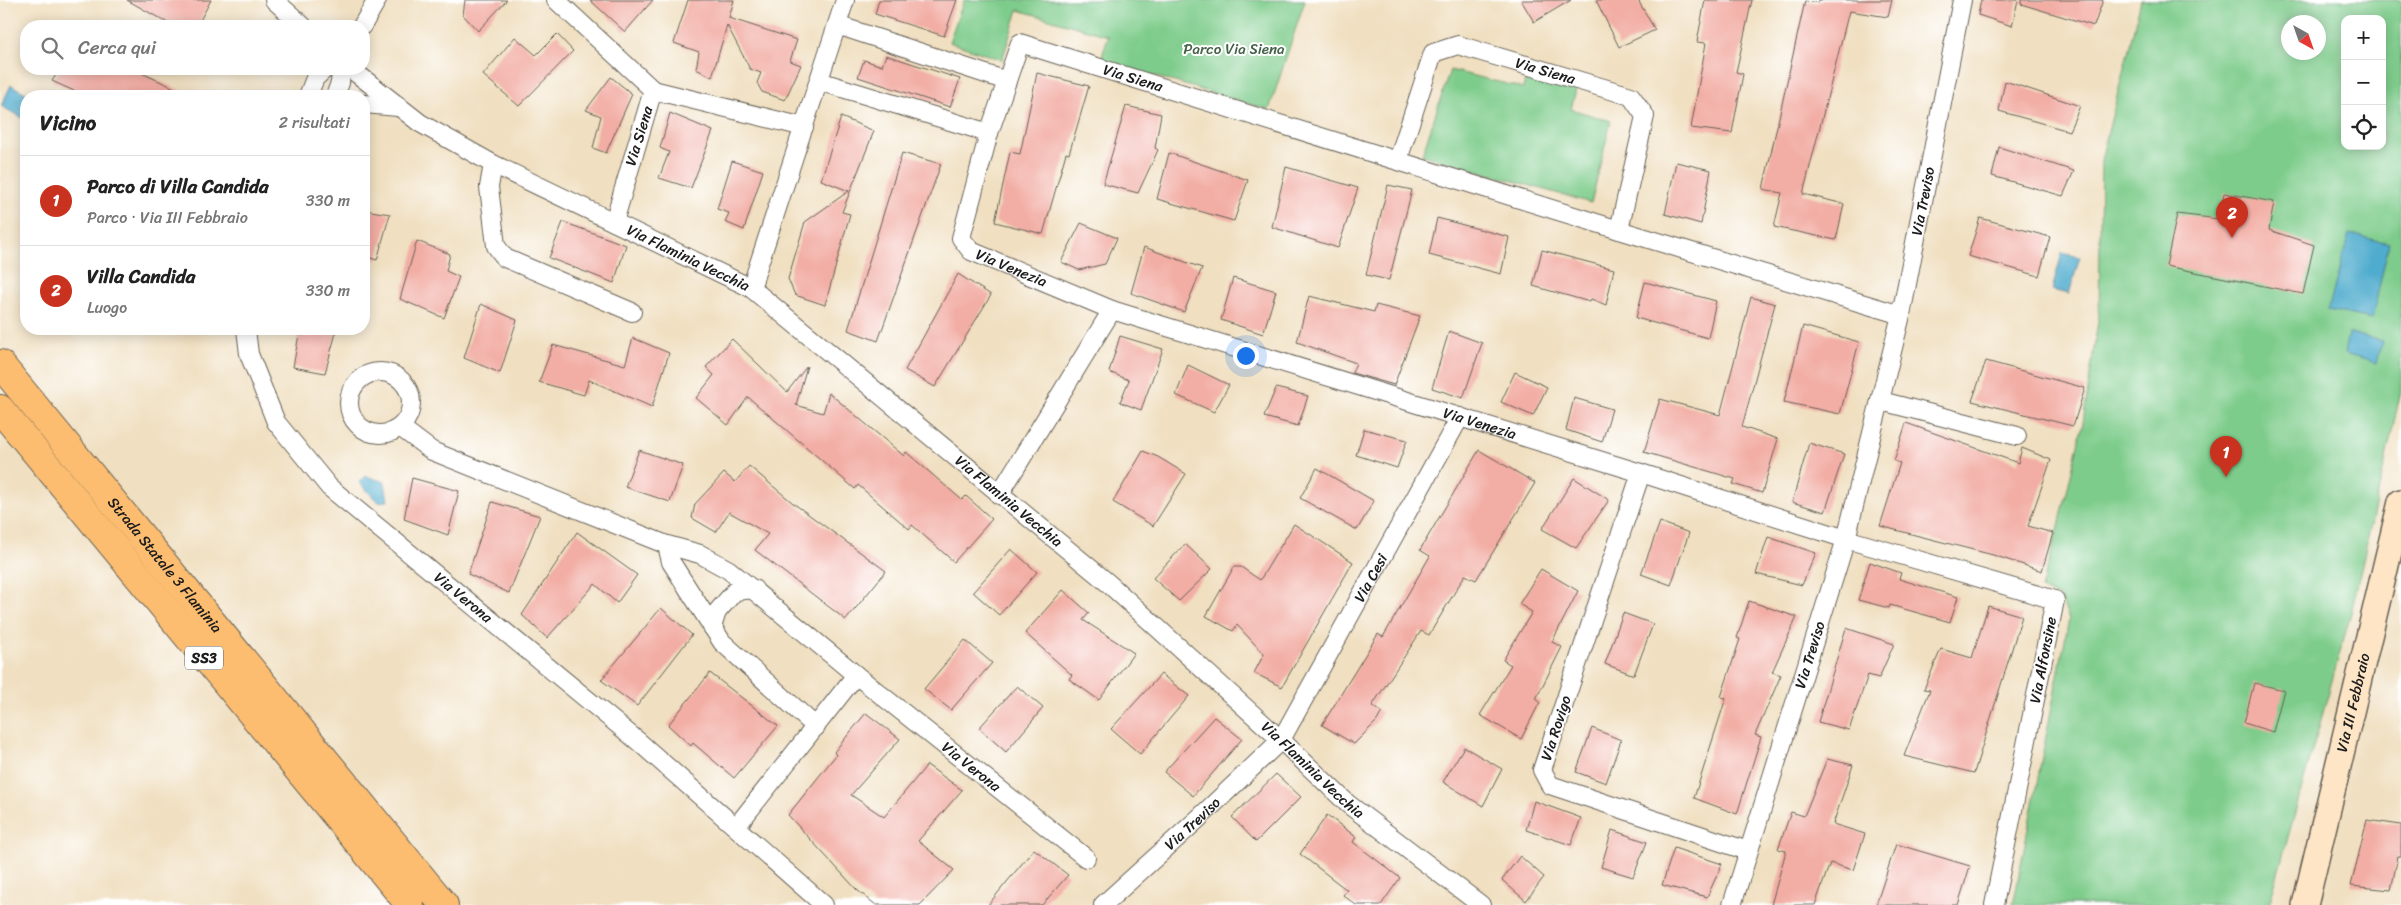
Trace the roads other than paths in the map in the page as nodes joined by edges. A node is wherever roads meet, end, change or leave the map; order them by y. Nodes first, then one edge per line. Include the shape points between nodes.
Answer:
1 (274, 0) edge
2 (377, 0) edge
3 (556, 0) edge
4 (845, 0) edge
5 (1962, 0) edge
6 (294, 20) edge
7 (365, 20) edge
8 (837, 25) junction
9 (307, 75) edge
10 (318, 75) edge
11 (341, 75) edge
12 (359, 75) edge
13 (819, 80) junction
14 (1007, 81) junction
15 (308, 90) edge
16 (310, 90) edge
17 (337, 90) edge
18 (653, 90) junction
19 (370, 105) edge
20 (998, 106) joint
21 (399, 107) junction
22 (804, 127) junction
23 (989, 134) junction
24 (1398, 160) junction
25 (493, 164) junction
26 (614, 222) junction
27 (1619, 230) junction
28 (750, 288) junction
29 (1112, 310) junction
30 (632, 312) dead end
31 (1901, 315) junction
32 (247, 335) edge
33 (0, 364) edge
34 (1881, 401) junction
35 (0, 409) edge
36 (1460, 417) junction
37 (400, 426) dead end
38 (2016, 436) dead end
39 (1641, 472) junction
40 (999, 495) junction
41 (2401, 502) edge
42 (1846, 539) junction
43 (667, 545) junction
44 (754, 589) junction
45 (712, 628) junction
46 (856, 675) junction
47 (816, 727) junction
48 (1281, 740) junction
49 (736, 827) junction
50 (398, 850) junction
51 (1748, 850) junction
52 (1086, 858) dead end
53 (377, 867) junction
54 (404, 905) edge
55 (410, 905) edge
56 (444, 905) edge
57 (459, 905) edge
58 (824, 905) edge
59 (1103, 905) edge
60 (1481, 905) edge
61 (1732, 905) edge
62 (1994, 905) edge
63 (2305, 905) edge

1 - 6 street
2 - 7 street
3 - 18 street, Via Siena
4 - 8 street
5 - 31 street, Via Treviso
8 - 13 street
8 - 14 street
9 - 15 street
10 - 16 street
11 - 17 street
12 - 21 street, Via Flaminia Vecchia
13 - 22 street
13 - 23 street
14 - 20 street, Via Siena
14 - 24 street, Via Siena via 1020,43
18 - 22 street
18 - 26 street, Via Siena
19 - 21 street
20 - 23 street, Via Venezia
21 - 25 street, Via Flaminia Vecchia via 420,123
22 - 28 street
23 - 29 street, Via Venezia via 961,238 971,252
24 - 27 street, Via Siena
24 - 27 street, Via Siena via 1433,53 1458,45 1631,96 1645,116
25 - 26 street, Via Flaminia Vecchia
25 - 30 street via 489,187 496,246 505,258
26 - 28 street, Via Flaminia Vecchia
27 - 31 street, Via Siena
28 - 40 street, Via Flaminia Vecchia
29 - 36 street, Via Venezia
29 - 40 street
31 - 34 street, Via Treviso
32 - 49 street, Via Verona via 249,354 276,422 329,487 639,742
33 - 50 highway, Strada Statale 3 Flaminia / SS3
34 - 38 street
34 - 42 street, Via Treviso
35 - 53 highway, Strada Statale 3 Flaminia / SS3
36 - 39 street, Via Venezia
36 - 48 street, Via Cesi
37 - 43 street, Via Verona via 432,451
39 - 42 street, Via Venezia
39 - 51 street, Via Rovigo via 1542,770 1550,785
40 - 48 street, Via Flaminia Vecchia via 1108,583
41 - 63 main road, Via III Febbraio
42 - 51 street, Via Treviso
42 - 62 street, Via Alfonsine via 2055,600
43 - 44 street, Via Verona via 700,554
43 - 45 street via 671,562
44 - 45 street via 735,591 717,612
44 - 46 street, Via Verona
45 - 47 street via 737,658
46 - 47 street
46 - 52 street, Via Verona
47 - 49 street
48 - 59 street, Via Treviso
48 - 60 street, Via Flaminia Vecchia via 1348,804
49 - 58 street, Via Verona
50 - 56 highway, Strada Statale 3 Flaminia / SS3
50 - 57 highway
51 - 61 street, Via Treviso
53 - 54 highway
53 - 55 highway, Strada Statale 3 Flaminia / SS3

